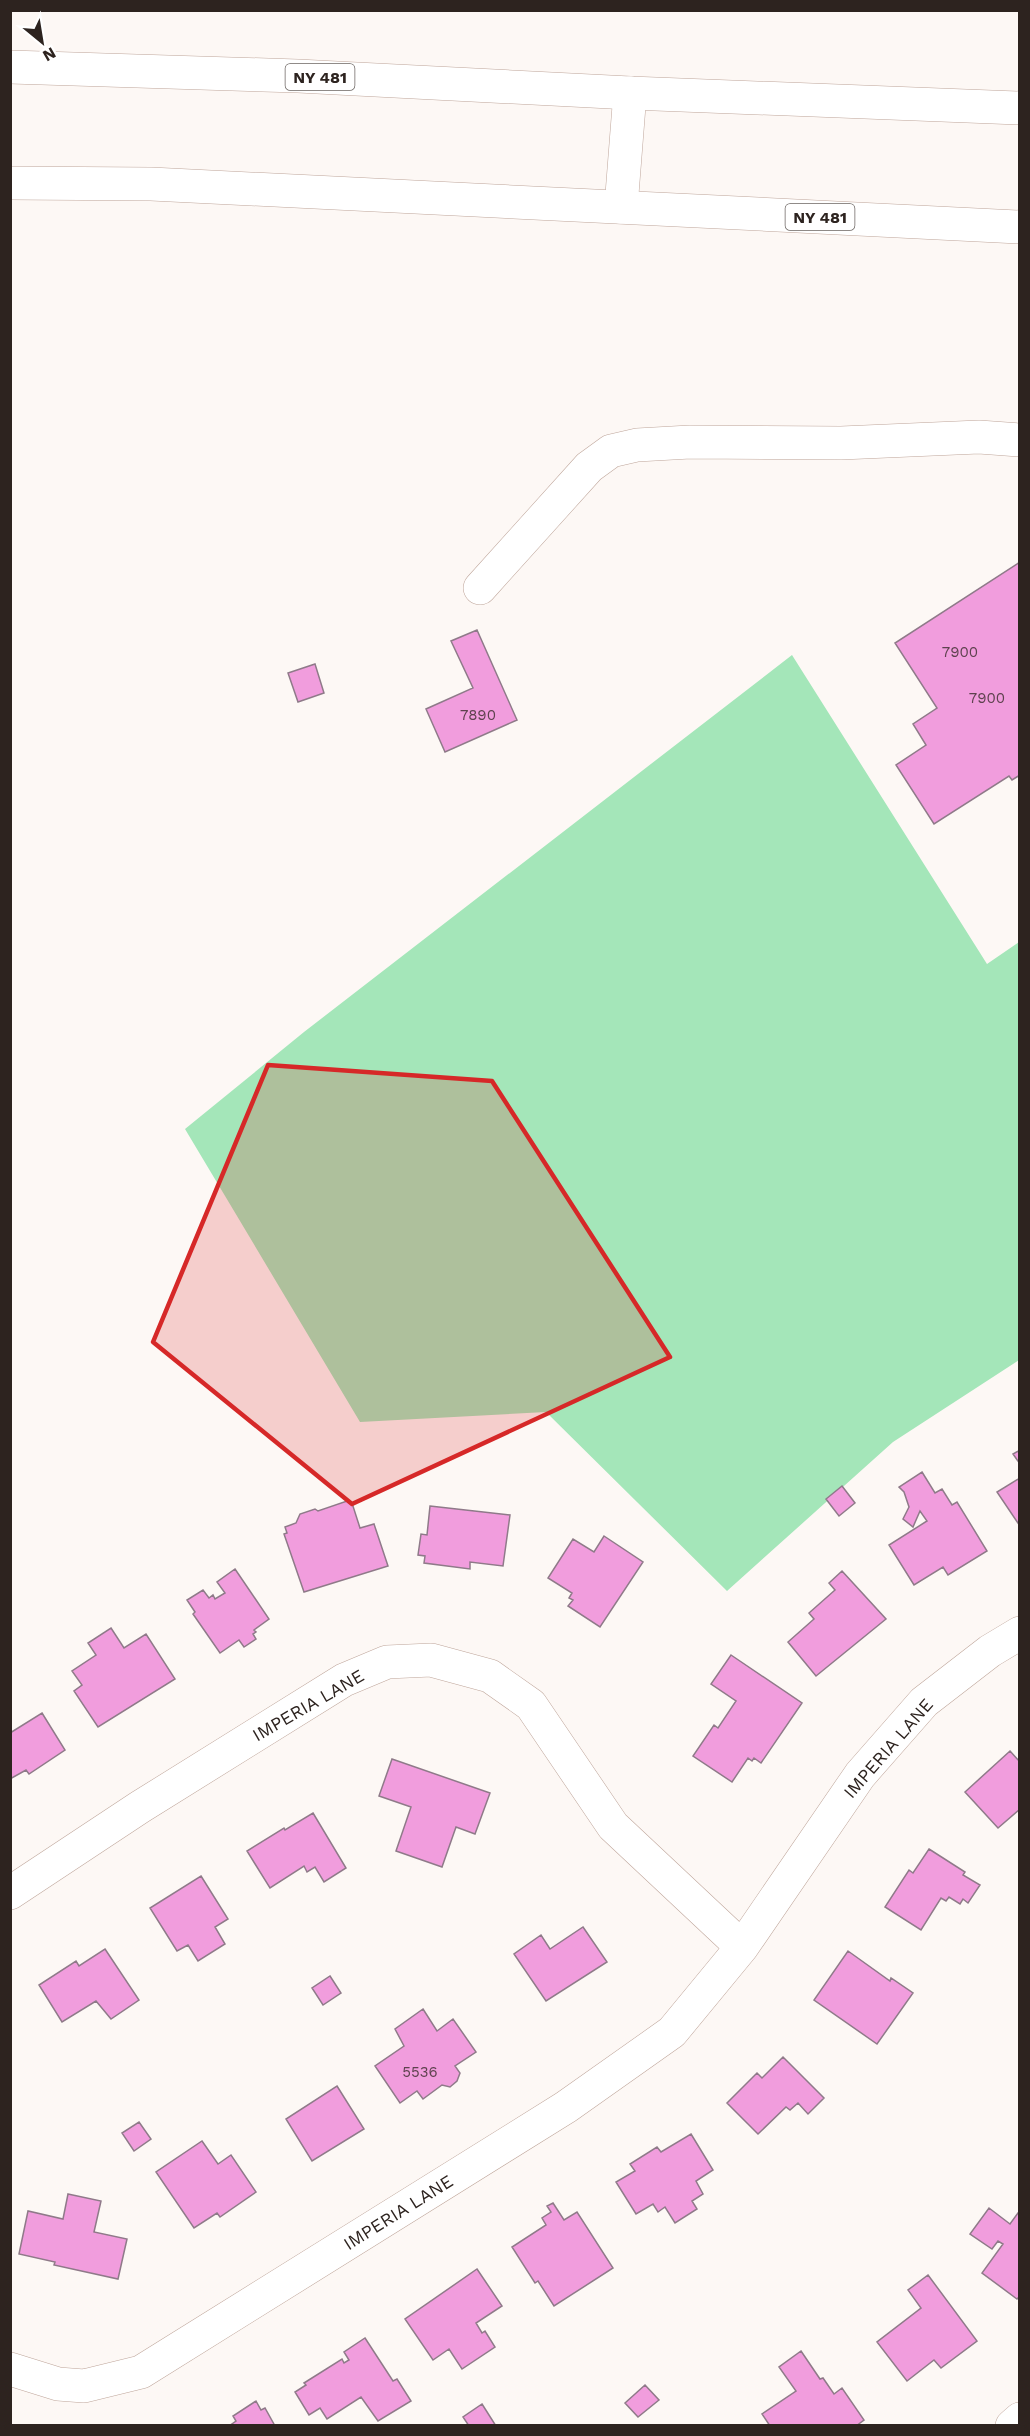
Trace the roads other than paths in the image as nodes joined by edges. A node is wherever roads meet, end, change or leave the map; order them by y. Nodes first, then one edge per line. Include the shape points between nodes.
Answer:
1 (10, 67) edge
2 (630, 93) junction
3 (1020, 108) edge
4 (10, 183) edge
5 (621, 207) junction
6 (1020, 228) edge
7 (1020, 440) edge
8 (480, 588) dead end
9 (1020, 1633) edge
10 (10, 1893) edge
11 (742, 1947) junction
12 (10, 2369) edge
13 (1020, 2419) edge
14 (1012, 2426) edge

1 - 2 main road, NY 481 via 298,76
2 - 3 main road, NY 481
2 - 5 main road
4 - 5 main road, NY 481 via 151,184
5 - 6 main road, NY 481
7 - 8 main road via 979,437 841,443 690,442 637,445 611,451 590,467
9 - 11 main road, IMPERIA LANE via 924,1702 860,1775
10 - 11 main road, IMPERIA LANE via 345,1680 387,1662 431,1660 489,1677 531,1706 613,1826
11 - 12 main road, IMPERIA LANE via 672,2032 605,2080 141,2372 84,2385 58,2384
13 - 14 main road

